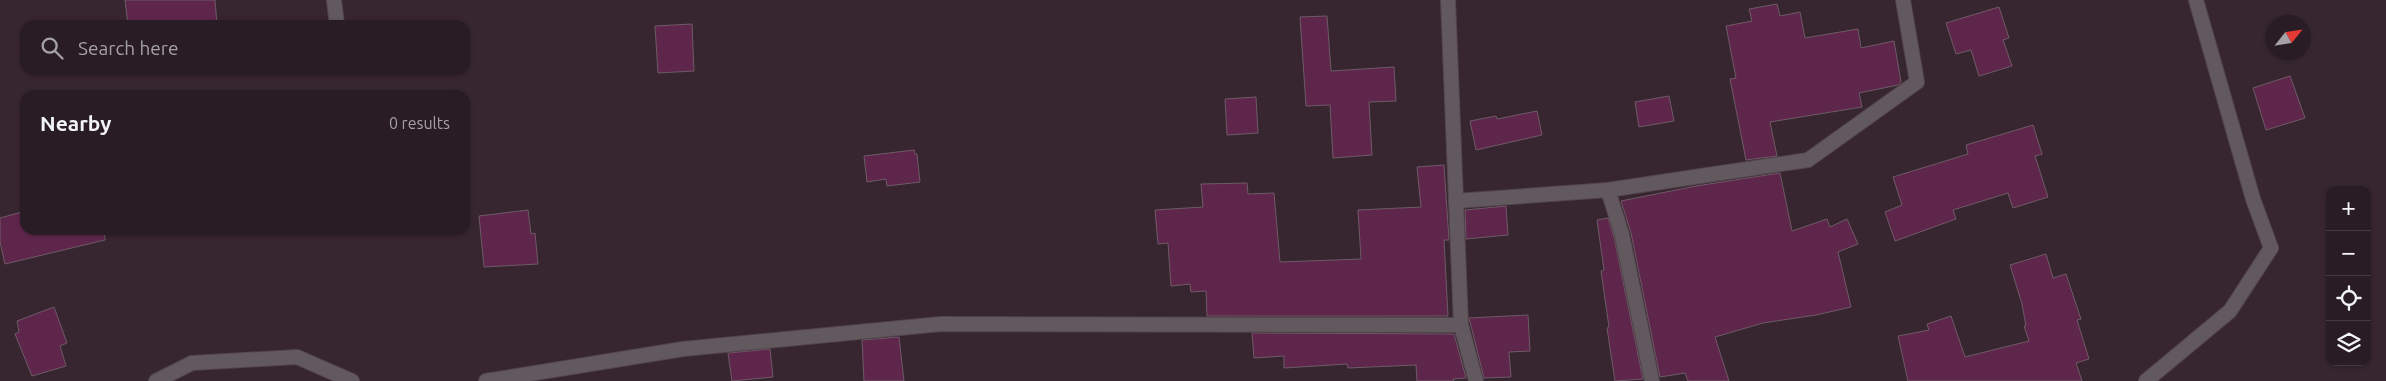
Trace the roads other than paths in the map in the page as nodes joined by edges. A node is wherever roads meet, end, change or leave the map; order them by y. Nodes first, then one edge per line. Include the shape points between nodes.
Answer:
1 (334, 0) edge
2 (1448, 0) edge
3 (1903, 0) edge
4 (2196, 0) edge
5 (336, 20) edge
6 (1608, 190) junction
7 (1456, 201) junction
8 (1462, 325) junction
9 (156, 381) edge
10 (352, 381) edge
11 (486, 381) edge
12 (1476, 381) edge
13 (1652, 381) edge
14 (2146, 381) edge

1 - 5 street
2 - 7 street
3 - 6 street via 1917,82 1808,160
4 - 14 street via 2253,198 2271,248 2230,311
6 - 7 street
6 - 13 street via 1622,235
7 - 8 street
8 - 11 street via 941,324 683,349
8 - 12 street
9 - 10 street via 192,363 297,357

